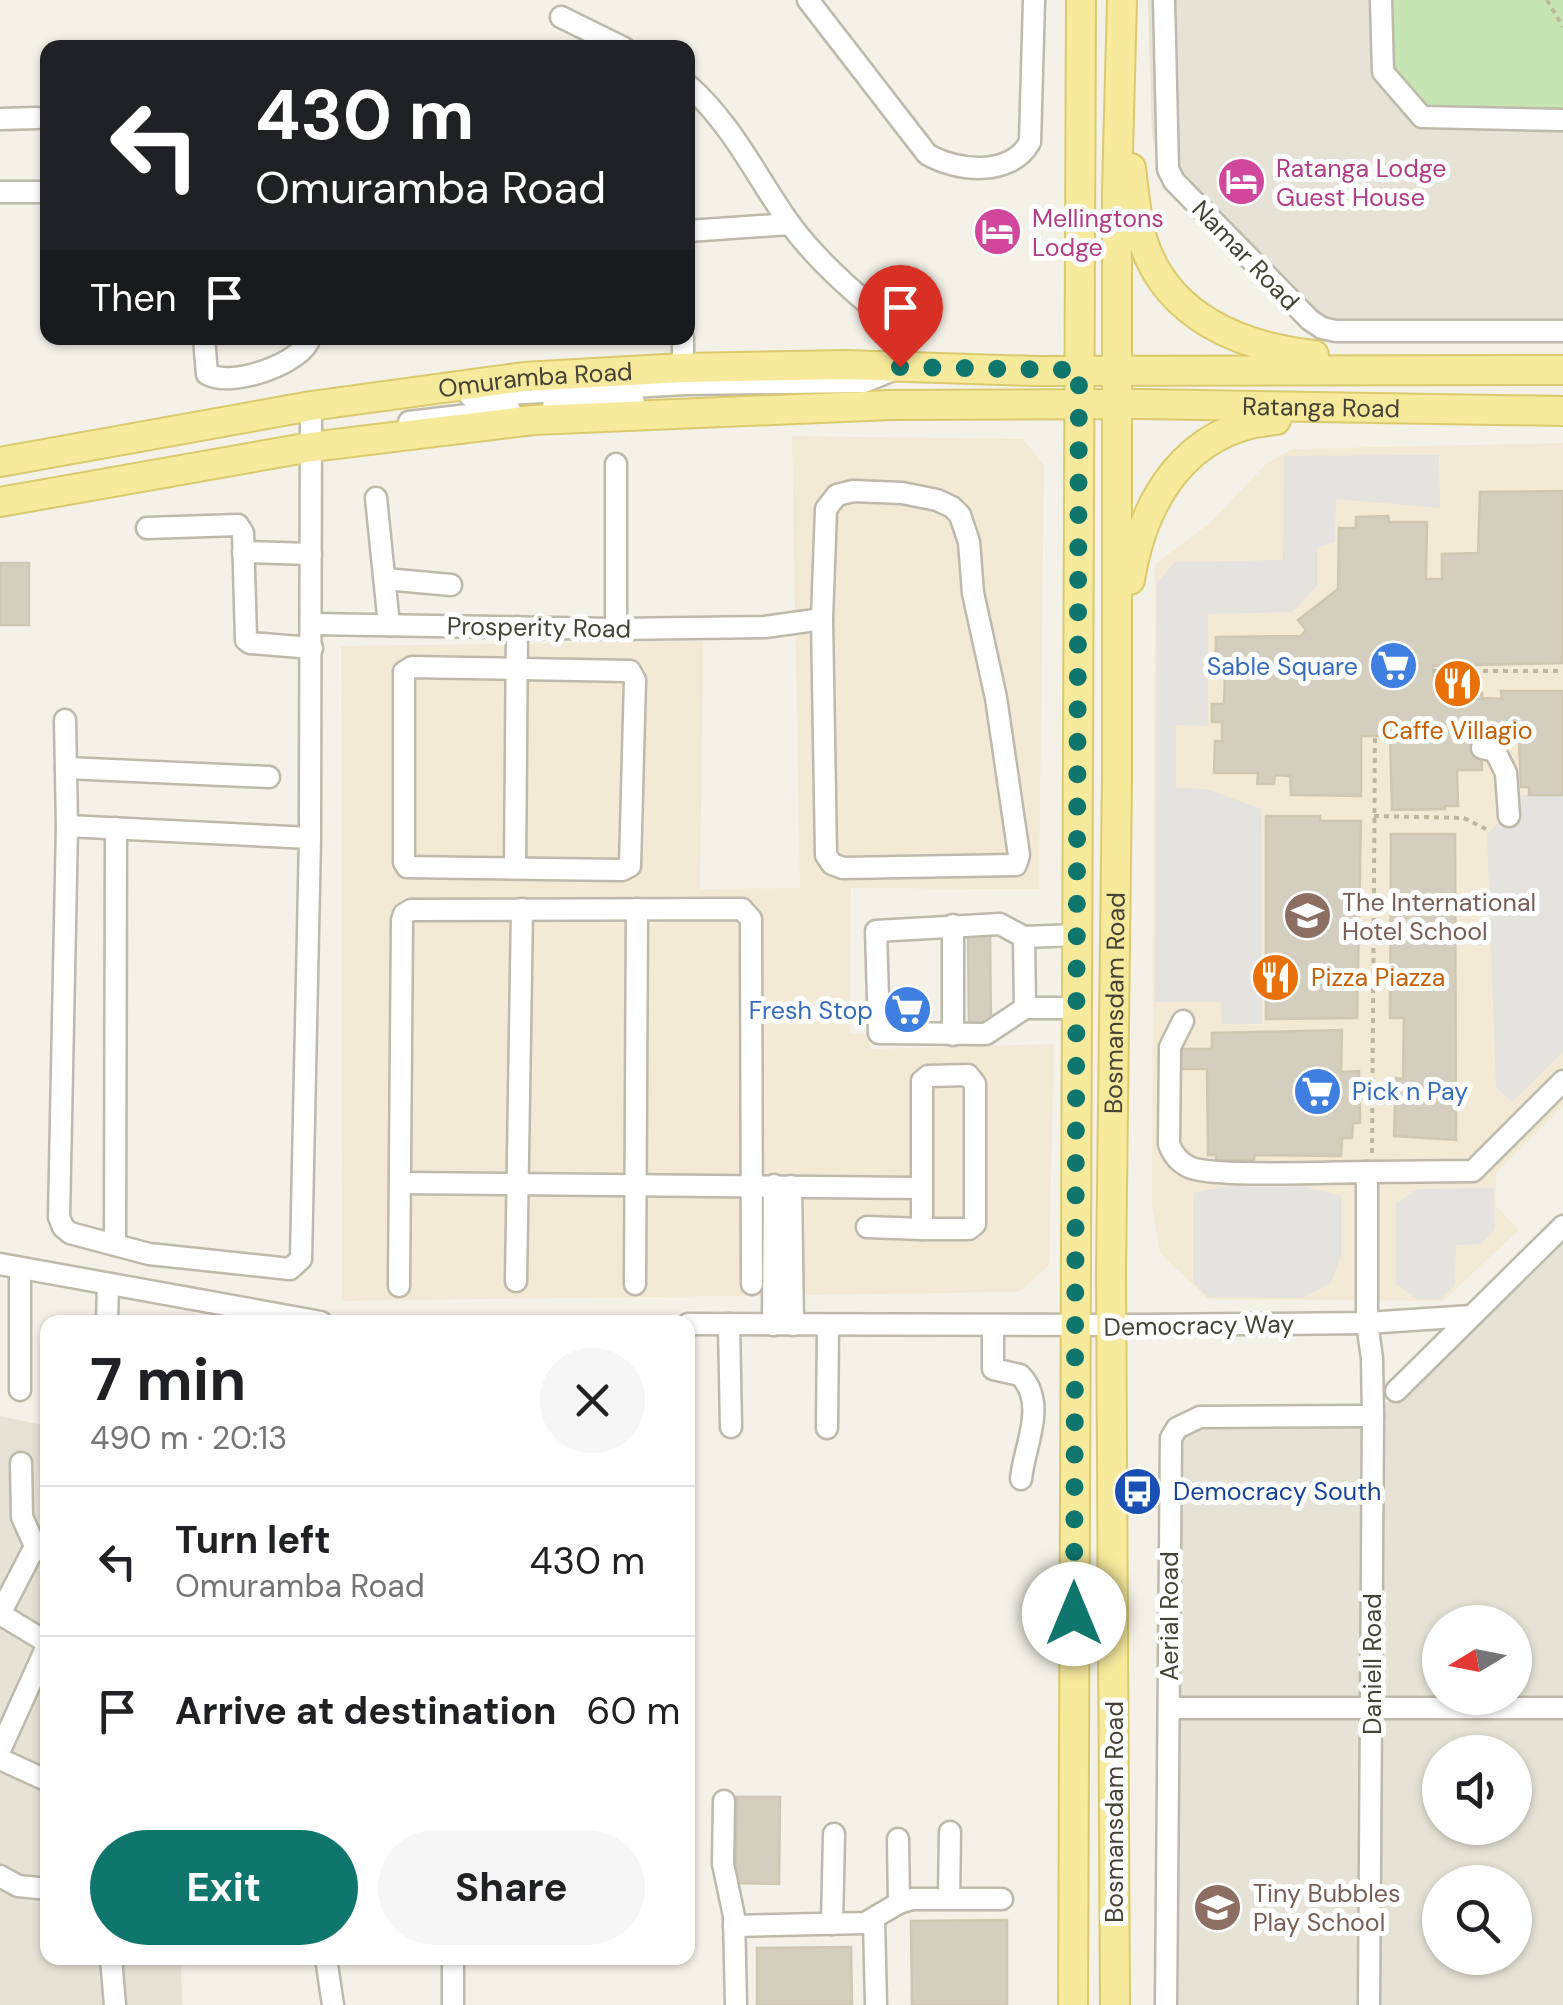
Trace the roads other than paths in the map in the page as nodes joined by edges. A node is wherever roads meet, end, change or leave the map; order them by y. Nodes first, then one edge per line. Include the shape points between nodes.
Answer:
1 (808, 0) edge
2 (1034, 0) edge
3 (1081, 0) edge
4 (1122, 0) edge
5 (1164, 0) edge
6 (1381, 0) edge
7 (562, 16) dead end
8 (608, 40) edge
9 (695, 91) edge
10 (1120, 92) junction
11 (0, 118) edge
12 (38, 118) dead end
13 (1563, 120) edge
14 (0, 192) edge
15 (40, 192) edge
16 (790, 224) junction
17 (695, 231) edge
18 (879, 312) dead end
19 (1563, 331) edge
20 (205, 345) edge
21 (305, 345) edge
22 (683, 345) edge
23 (900, 367) junction
24 (683, 368) junction
25 (1117, 369) junction
26 (1079, 370) junction
27 (1455, 370) junction
28 (1563, 370) edge
29 (316, 405) junction
30 (1078, 405) junction
31 (1117, 405) junction
32 (1456, 409) junction
33 (1563, 411) edge
34 (178, 431) junction
35 (311, 442) junction
36 (0, 462) edge
37 (616, 464) dead end
38 (0, 474) edge
39 (0, 490) edge
40 (376, 498) dead end
41 (0, 502) edge
42 (147, 528) dead end
43 (244, 552) junction
44 (312, 554) junction
45 (385, 579) junction
46 (451, 586) dead end
47 (822, 619) junction
48 (312, 624) junction
49 (389, 625) junction
50 (516, 627) junction
51 (616, 629) junction
52 (312, 648) junction
53 (1117, 659) junction
54 (516, 668) junction
55 (65, 720) dead end
56 (1482, 748) dead end
57 (66, 768) junction
58 (269, 776) dead end
59 (1509, 816) dead end
60 (67, 826) junction
61 (116, 828) junction
62 (310, 829) junction
63 (515, 868) junction
64 (522, 909) junction
65 (637, 909) junction
66 (953, 925) junction
67 (1077, 935) junction
68 (1024, 937) junction
69 (1025, 1008) junction
70 (1077, 1008) junction
71 (1182, 1021) dead end
72 (953, 1036) junction
73 (1563, 1081) edge
74 (1367, 1172) junction
75 (401, 1183) junction
76 (517, 1184) junction
77 (636, 1184) junction
78 (750, 1185) junction
79 (782, 1186) junction
80 (921, 1188) junction
81 (867, 1226) dead end
82 (1563, 1226) edge
83 (922, 1229) junction
84 (115, 1245) junction
85 (10, 1266) edge
86 (516, 1280) dead end
87 (108, 1284) junction
88 (634, 1284) dead end
89 (752, 1284) dead end
90 (399, 1286) dead end
91 (107, 1315) edge
92 (282, 1315) edge
93 (1471, 1316) junction
94 (1367, 1323) junction
95 (695, 1324) edge
96 (729, 1324) junction
97 (783, 1325) junction
98 (828, 1325) junction
99 (993, 1326) junction
100 (1074, 1326) junction
101 (1110, 1326) junction
102 (20, 1390) dead end
103 (1396, 1392) dead end
104 (1373, 1416) junction
105 (731, 1427) dead end
106 (827, 1428) dead end
107 (22, 1463) dead end
108 (1022, 1479) dead end
109 (40, 1542) edge
110 (40, 1548) edge
111 (0, 1614) edge
112 (40, 1639) edge
113 (40, 1662) edge
114 (1169, 1708) junction
115 (1563, 1708) edge
116 (1372, 1709) junction
117 (0, 1750) edge
118 (0, 1758) edge
119 (40, 1778) edge
120 (724, 1801) dead end
121 (950, 1832) dead end
122 (834, 1834) dead end
123 (898, 1839) dead end
124 (0, 1877) edge
125 (40, 1889) edge
126 (949, 1898) junction
127 (1002, 1899) dead end
128 (899, 1903) junction
129 (874, 1920) junction
130 (832, 1924) junction
131 (734, 1926) junction
132 (111, 1965) edge
133 (327, 1965) edge
134 (453, 1965) edge
135 (114, 2005) edge
136 (333, 2005) edge
137 (453, 2005) edge
138 (736, 2005) edge
139 (876, 2005) edge
140 (1072, 2005) edge
141 (1115, 2005) edge
142 (1166, 2005) edge
143 (1369, 2005) edge

1 - 2 street via 927,154 976,167 1010,164 1030,142
3 - 26 main road, Bosmansdam Road
4 - 10 main road, Bosmansdam Road
5 - 19 street, Namar Road via 1168,169 1310,320 1336,331
6 - 13 street via 1383,72 1422,117
7 - 8 street
9 - 16 street
10 - 25 main road, Bosmansdam Road
10 - 27 main road via 1143,242 1192,314 1226,334 1285,352
11 - 12 street
14 - 15 street
16 - 17 street
16 - 18 street
20 - 21 street via 208,374 235,380 299,354
22 - 24 street
23 - 24 main road, Omuramba Road
23 - 26 main road, Omuramba Road
23 - 29 street via 864,382 459,397 343,414
24 - 29 main road, Omuramba Road via 492,380
25 - 26 main road, Ratanga Road
25 - 27 main road, Ratanga Road
25 - 31 main road, Bosmansdam Road
26 - 30 main road, Bosmansdam Road
27 - 28 main road, Ratanga Road
29 - 34 main road, Omuramba Road
29 - 35 street
30 - 31 main road, Ratanga Road
30 - 35 main road, Omuramba Road via 532,420
30 - 67 main road, Bosmansdam Road
31 - 32 main road, Ratanga Road
31 - 53 main road, Bosmansdam Road
32 - 33 main road, Ratanga Road
32 - 53 main road via 1386,422 1255,422 1201,447 1172,475 1139,531
34 - 36 main road, Omuramba Road
34 - 38 street via 152,447
35 - 39 street
35 - 41 main road, Omuramba Road
35 - 44 street
37 - 51 street
40 - 45 street
42 - 43 street via 238,525
43 - 44 street
43 - 52 street via 246,640
44 - 48 street
45 - 46 street
45 - 49 street
47 - 47 street via 826,509 837,494 902,493 937,500 960,515 996,698 1016,865 843,868 829,860
47 - 51 street, Prosperity Road via 765,628
48 - 49 street, Prosperity Road
48 - 52 street
49 - 50 street, Prosperity Road
50 - 51 street, Prosperity Road
50 - 54 street
52 - 62 street
53 - 101 main road, Bosmansdam Road
54 - 63 street
54 - 63 street via 404,672 407,867
54 - 63 street via 623,669 635,680 630,866
55 - 57 street
56 - 59 street via 1502,763
57 - 58 street
57 - 60 street
60 - 61 street
60 - 84 street via 59,1218 70,1232
61 - 62 street
61 - 84 street
62 - 84 street via 301,1259 290,1269
64 - 65 street
64 - 75 street via 404,914
64 - 76 street
65 - 77 street
65 - 78 street via 742,908 751,919
66 - 68 street via 1000,924
66 - 72 street
66 - 72 street via 876,933 877,1031
67 - 68 street
67 - 70 main road, Bosmansdam Road
68 - 69 street
69 - 70 street
69 - 72 street via 992,1032
70 - 100 main road, Bosmansdam Road
71 - 74 street via 1170,1047 1174,1155 1190,1168 1220,1172
73 - 74 street via 1473,1171
74 - 94 street, Daniell Road
75 - 76 street
75 - 90 street
76 - 77 street
76 - 86 street
77 - 78 street
77 - 88 street
78 - 79 street
78 - 89 street
79 - 80 street
79 - 97 street
80 - 83 street
80 - 83 street via 922,1081 968,1074 975,1084 974,1224
81 - 83 street
82 - 93 street
85 - 87 street
85 - 102 street
87 - 91 street
87 - 92 street
93 - 94 street, Democracy Way
93 - 103 street
94 - 101 street, Democracy Way
94 - 104 street, Daniell Road
95 - 96 street, Democracy Way
96 - 97 street, Democracy Way
96 - 105 street
97 - 98 street, Democracy Way
98 - 99 street, Democracy Way
98 - 106 street
99 - 100 street, Democracy Way
99 - 108 street via 993,1369 1020,1375 1032,1391 1032,1445 1023,1457
100 - 101 street, Democracy Way
100 - 140 main road, Bosmansdam Road
101 - 141 main road, Bosmansdam Road
104 - 114 street, Aerial Road via 1200,1417 1177,1428 1169,1450
104 - 116 street, Daniell Road
107 - 109 street via 22,1517
110 - 111 street
111 - 112 street
113 - 117 street
114 - 116 street
114 - 142 street, Aerial Road
115 - 116 street
116 - 143 street, Daniell Road
118 - 119 street
120 - 131 street via 724,1876
121 - 126 street
122 - 130 street
123 - 128 street
124 - 125 street
126 - 127 street
126 - 128 street
128 - 129 street
129 - 130 street
129 - 139 street
130 - 131 street
131 - 138 street
132 - 135 street
133 - 136 street
134 - 137 street

